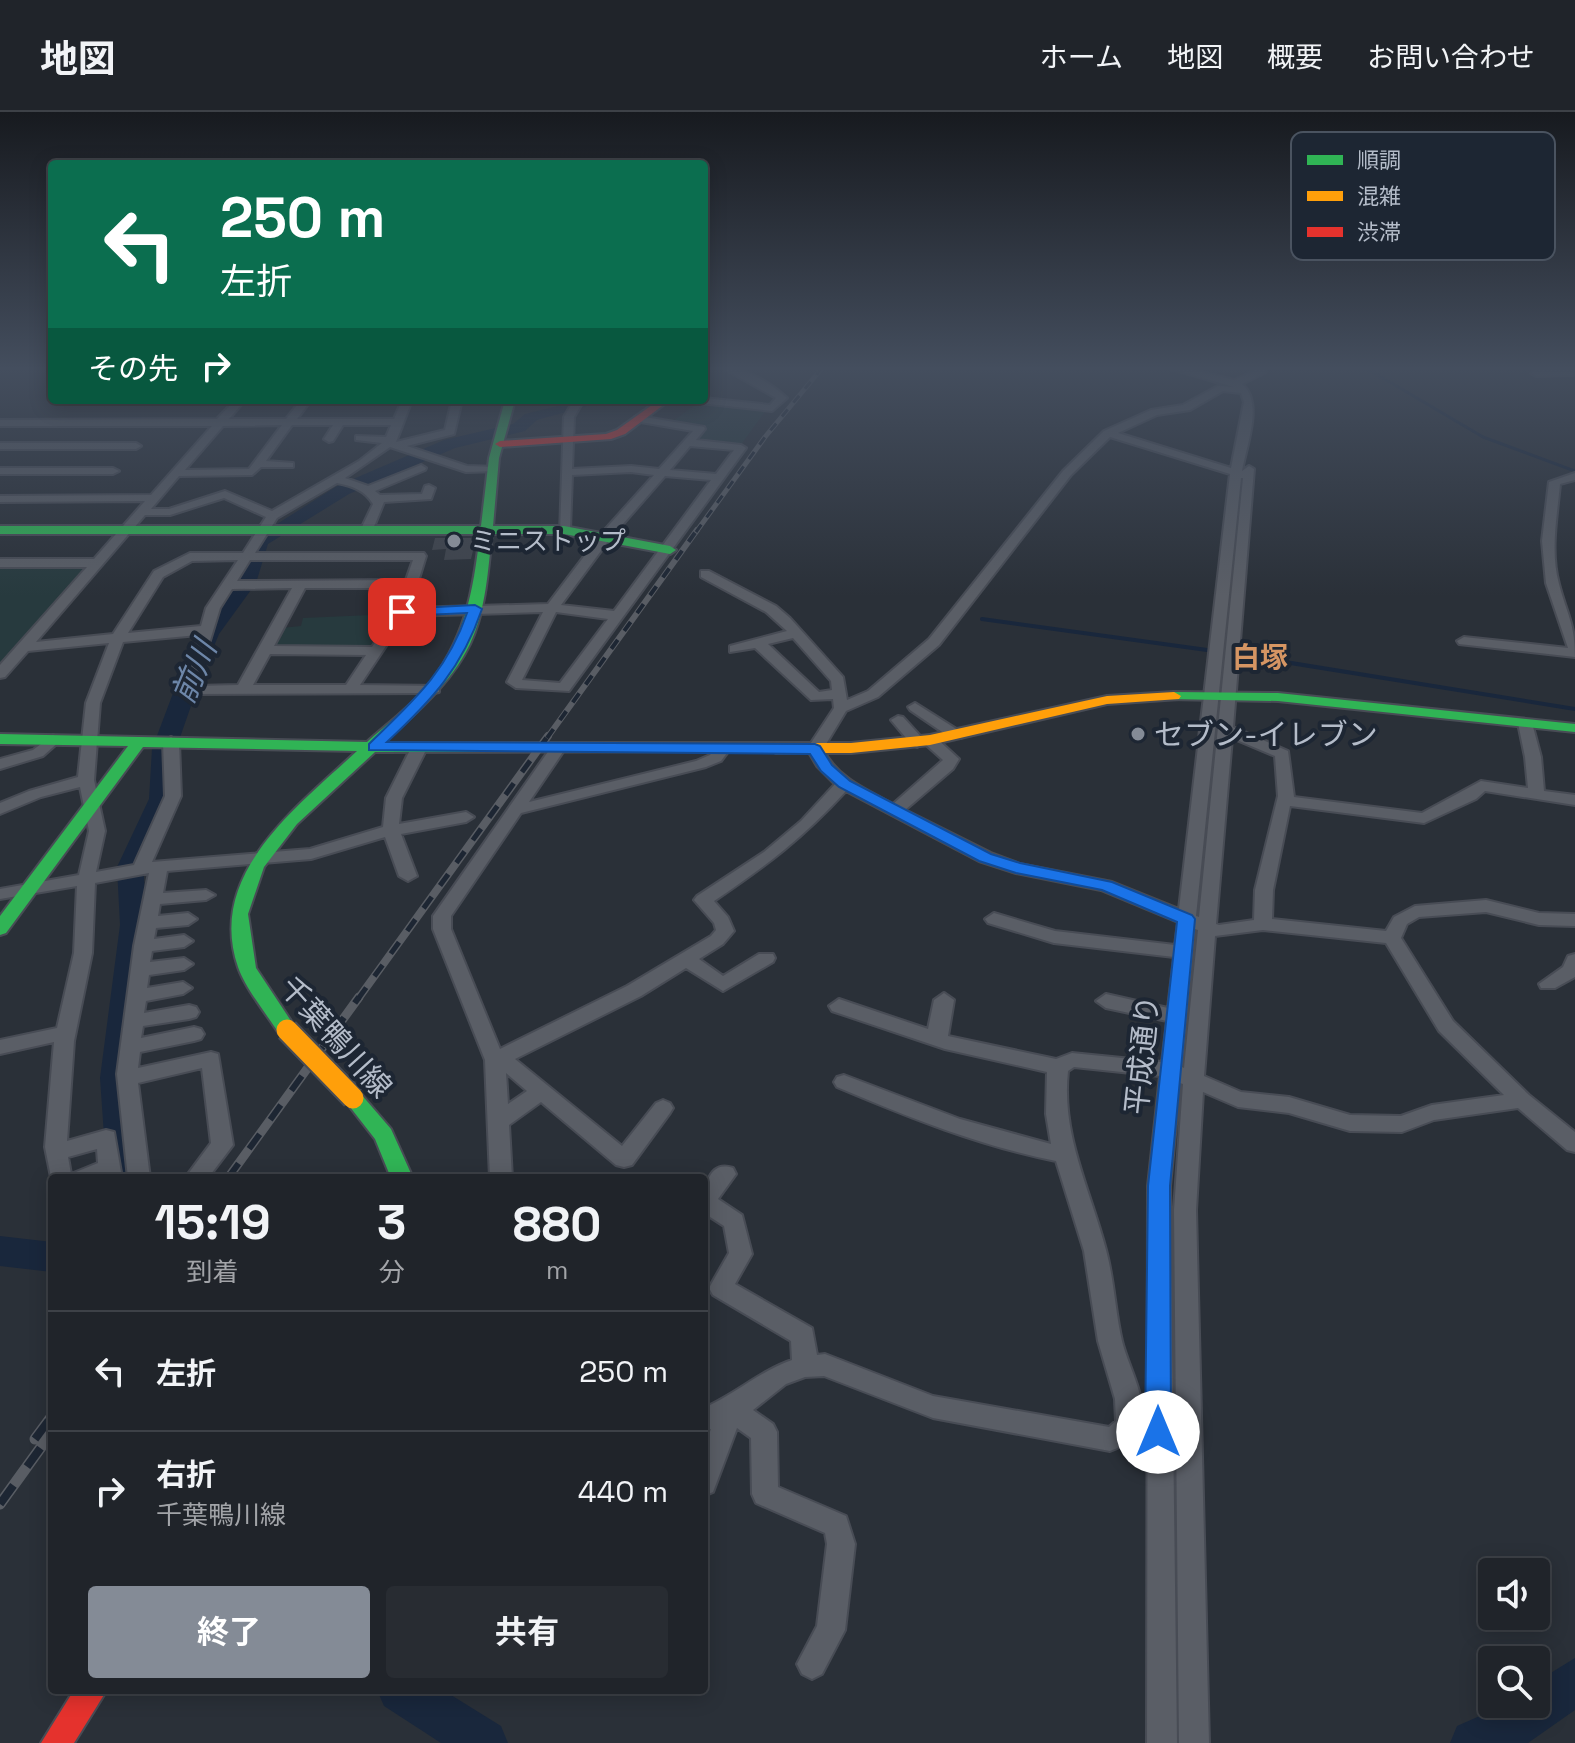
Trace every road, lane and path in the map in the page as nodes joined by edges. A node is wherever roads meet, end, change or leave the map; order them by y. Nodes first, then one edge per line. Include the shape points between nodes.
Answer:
1 (202, 444) edge
2 (273, 444) edge
3 (390, 444) edge
4 (395, 444) edge
5 (500, 444) edge
6 (568, 444) edge
7 (688, 444) edge
8 (701, 444) edge
9 (1097, 444) edge
10 (1144, 444) edge
11 (1249, 444) edge
12 (0, 446) edge
13 (136, 446) joint
14 (257, 464) junction
15 (289, 465) dead end
16 (421, 468) dead end
17 (494, 469) junction
18 (0, 471) edge
19 (113, 471) junction
20 (569, 472) junction
21 (660, 472) junction
22 (177, 473) junction
23 (1242, 474) junction
24 (1575, 476) edge
25 (720, 478) junction
26 (333, 479) junction
27 (429, 488) dead end
28 (367, 490) junction
29 (154, 498) junction
30 (0, 499) edge
31 (88, 499) junction
32 (378, 499) junction
33 (142, 512) junction
34 (269, 522) junction
35 (487, 528) junction
36 (127, 529) junction
37 (367, 529) junction
38 (0, 530) edge
39 (564, 530) junction
40 (605, 537) junction
41 (670, 550) junction
42 (247, 557) junction
43 (0, 563) edge
44 (97, 563) junction
45 (705, 574) dead end
46 (301, 584) junction
47 (410, 584) junction
48 (229, 585) junction
49 (552, 608) junction
50 (475, 609) junction
51 (402, 612) junction
52 (619, 616) junction
53 (204, 630) junction
54 (795, 633) junction
55 (118, 638) junction
56 (1464, 641) dead end
57 (758, 643) junction
58 (24, 647) junction
59 (735, 649) dead end
60 (264, 650) junction
61 (1575, 650) edge
62 (376, 651) junction
63 (0, 674) edge
64 (350, 689) junction
65 (434, 689) junction
66 (243, 690) junction
67 (1219, 694) junction
68 (841, 701) junction
69 (915, 707) dead end
70 (898, 720) dead end
71 (1525, 723) junction
72 (1575, 728) edge
73 (1226, 730) junction
74 (956, 735) junction
75 (0, 739) edge
76 (53, 740) junction
77 (88, 740) junction
78 (924, 741) junction
79 (139, 742) junction
80 (171, 742) junction
81 (374, 747) junction
82 (419, 748) junction
83 (557, 749) junction
84 (722, 749) junction
85 (815, 749) junction
86 (0, 764) edge
87 (86, 780) junction
88 (844, 784) junction
89 (1536, 792) junction
90 (1286, 800) junction
91 (1575, 800) edge
92 (90, 807) junction
93 (0, 809) edge
94 (515, 810) junction
95 (895, 810) junction
96 (466, 817) dead end
97 (389, 831) junction
98 (260, 860) junction
99 (150, 868) junction
100 (408, 876) dead end
101 (86, 880) junction
102 (29, 889) junction
103 (0, 894) edge
104 (206, 895) dead end
105 (153, 899) junction
106 (188, 919) dead end
107 (994, 919) dead end
108 (1575, 920) edge
109 (148, 923) junction
110 (1196, 923) junction
111 (1263, 924) junction
112 (0, 929) edge
113 (1392, 938) junction
114 (184, 941) dead end
115 (143, 946) junction
116 (1182, 952) junction
117 (766, 958) dead end
118 (686, 959) junction
119 (1575, 960) edge
120 (184, 964) dead end
121 (140, 970) junction
122 (1548, 984) dead end
123 (183, 988) dead end
124 (137, 996) junction
125 (944, 1000) dead end
126 (1106, 1001) dead end
127 (839, 1006) dead end
128 (189, 1012) dead end
129 (1176, 1016) junction
130 (134, 1021) junction
131 (66, 1033) junction
132 (194, 1034) dead end
133 (935, 1039) junction
134 (0, 1047) edge
135 (130, 1047) junction
136 (498, 1058) junction
137 (1058, 1067) junction
138 (1170, 1070) junction
139 (127, 1078) junction
140 (1193, 1080) junction
141 (844, 1082) dead end
142 (542, 1091) junction
143 (1522, 1100) junction
144 (663, 1108) dead end
145 (497, 1122) junction
146 (1575, 1144) edge
147 (57, 1152) junction
148 (1065, 1155) junction
149 (110, 1173) edge
150 (60, 1174) edge
151 (139, 1174) edge
152 (199, 1174) edge
153 (401, 1174) edge
154 (501, 1174) edge
155 (725, 1174) dead end
156 (708, 1197) edge
157 (708, 1205) edge
158 (805, 1366) junction
159 (731, 1409) junction
160 (708, 1418) edge
161 (1126, 1426) junction
162 (1158, 1432) junction
163 (1189, 1438) junction
164 (708, 1472) edge
165 (812, 1664) dead end
166 (89, 1694) edge
167 (56, 1743) edge
168 (1162, 1743) edge
169 (1194, 1743) edge

1 - 22 street
2 - 14 street
3 - 26 street
4 - 17 street via 466,469
5 - 17 street, 千葉鴨川線
6 - 20 street
7 - 21 street
8 - 25 street via 741,448
9 - 68 street via 1067,473 934,642 873,694
10 - 23 street
11 - 23 street, 平成通り
12 - 13 street
13 - 19 street
14 - 15 street
14 - 22 street via 252,472
16 - 28 street
17 - 35 street, 千葉鴨川線
18 - 19 street
19 - 31 street
20 - 21 street
20 - 39 street
21 - 25 street
21 - 40 street
22 - 29 street
23 - 67 street, 平成通り
24 - 61 street via 1555,482 1548,541 1555,597
25 - 41 street
26 - 28 street
26 - 34 street
27 - 32 street via 427,497
28 - 32 street
29 - 31 street
29 - 33 street
30 - 31 street
32 - 37 street
33 - 34 street via 170,512 225,494
33 - 36 street
34 - 36 street
34 - 37 street
34 - 42 street
35 - 37 street
35 - 39 street
35 - 50 street, 千葉鴨川線
36 - 38 street
36 - 44 street
39 - 40 street
40 - 41 street
40 - 49 street
41 - 52 street
42 - 47 street via 420,556
42 - 48 street
42 - 55 street via 190,557 158,574
43 - 44 street
44 - 58 street
45 - 54 street via 771,609
46 - 47 street
46 - 48 street
46 - 60 street
47 - 51 street
48 - 53 street
49 - 50 street
49 - 52 street
49 - 52 street via 516,684 564,688
50 - 51 street
50 - 65 street, 千葉鴨川線 via 463,644
51 - 62 street
53 - 55 street
53 - 66 street via 187,690
54 - 57 street
54 - 68 street via 838,680
55 - 58 street
55 - 77 street via 93,703
56 - 61 street
57 - 59 street
57 - 68 street via 816,697
58 - 63 street
60 - 62 street
60 - 66 street
62 - 64 street
64 - 65 street
64 - 66 street
65 - 81 street, 千葉鴨川線
67 - 71 street
67 - 73 street, 平成通り
67 - 74 street via 1107,700
67 - 110 street, 平成通り
68 - 85 street
69 - 74 street
70 - 78 street
71 - 72 street
71 - 89 street
73 - 90 street via 1283,754
73 - 110 street, 平成通り
74 - 78 street
75 - 76 street
76 - 77 street
76 - 86 street via 38,753
77 - 79 street
77 - 87 street
78 - 85 street
78 - 95 street via 951,759
79 - 80 street
79 - 92 street
80 - 81 street
80 - 99 street via 173,796
81 - 82 street
81 - 98 street, 千葉鴨川線 via 294,819
82 - 83 street
82 - 97 street via 388,806
83 - 84 street
83 - 94 street
84 - 85 street
84 - 94 street via 701,764
85 - 88 street
87 - 92 street
87 - 93 street
88 - 95 street
88 - 118 street via 770,856 703,900 725,931
89 - 90 street via 1477,787 1470,796 1424,818
89 - 91 street
90 - 111 street via 1264,890
92 - 101 street via 97,831
92 - 102 street
94 - 136 street via 442,916 442,929
95 - 110 street via 985,857 1106,886
96 - 97 street
97 - 98 street via 311,854
97 - 100 street
98 - 99 street
98 - 153 street, 千葉鴨川線, bridge via 244,889 237,944 255,991 376,1123
99 - 101 street
99 - 105 street
101 - 102 street
101 - 131 street via 83,953
102 - 103 street
102 - 112 street
104 - 105 street
105 - 109 street
106 - 109 street
107 - 116 street via 1054,937
108 - 113 street via 1539,919 1486,906 1415,912 1400,921
109 - 115 street
110 - 111 street via 1236,931
110 - 116 street, 平成通り
110 - 140 street, 平成通り
111 - 113 street
113 - 143 street via 1446,1026
114 - 115 street
115 - 121 street
116 - 129 street, 平成通り
117 - 118 street via 723,985
118 - 136 street via 634,991
119 - 122 street via 1571,971
120 - 121 street
121 - 124 street
123 - 124 street
124 - 130 street
125 - 133 street
126 - 129 street
127 - 133 street
128 - 130 street
129 - 138 street, 平成通り
130 - 135 street
131 - 134 street
131 - 147 street
132 - 135 street
133 - 137 street
135 - 139 street
136 - 142 street
136 - 145 street
137 - 138 street via 1072,1060
137 - 148 street via 1054,1088
138 - 140 street
138 - 162 street, 平成通り via 1159,1186
139 - 151 street
139 - 152 street via 211,1059 222,1145
140 - 143 street via 1238,1099 1289,1105 1350,1123 1402,1124 1432,1113
140 - 163 street, 平成通り via 1185,1210
141 - 148 street via 963,1131
142 - 144 street via 624,1159
142 - 145 street
143 - 146 street
145 - 154 street
147 - 149 street via 106,1138
147 - 150 street
148 - 161 street via 1095,1252 1110,1342 1129,1404
155 - 156 street
157 - 158 street via 734,1221 741,1254 721,1288 803,1335
158 - 159 street via 777,1376
158 - 161 street via 825,1365 933,1407 1110,1439
159 - 160 street
159 - 164 street
159 - 165 street via 764,1432 765,1494 836,1525 840,1534 831,1630
161 - 162 street
162 - 163 street
162 - 168 street, 平成通り
163 - 169 street, 平成通り
166 - 167 street

